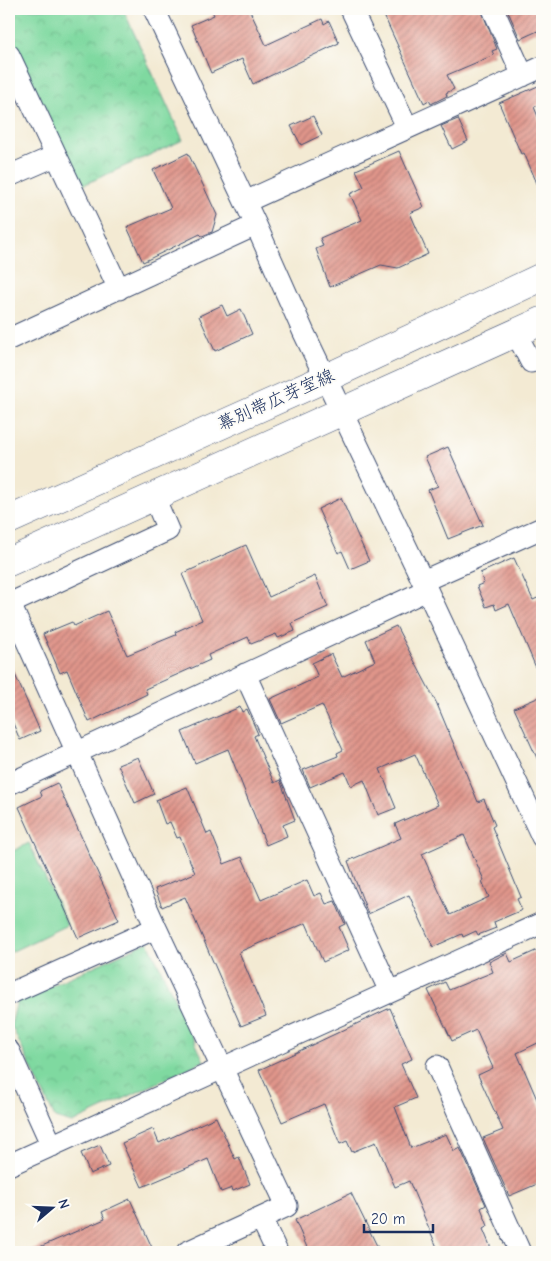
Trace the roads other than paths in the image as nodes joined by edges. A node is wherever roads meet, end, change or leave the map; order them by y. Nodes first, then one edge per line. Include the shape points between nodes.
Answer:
1 (154, 9) edge
2 (351, 9) edge
3 (492, 9) edge
4 (9, 55) edge
5 (533, 72) edge
6 (407, 127) junction
7 (55, 156) junction
8 (9, 176) edge
9 (245, 202) junction
10 (256, 225) junction
11 (542, 277) edge
12 (119, 289) junction
13 (542, 321) edge
14 (516, 332) junction
15 (9, 339) edge
16 (542, 357) edge
17 (326, 378) junction
18 (342, 412) junction
19 (154, 497) junction
20 (9, 520) edge
21 (542, 528) edge
22 (11, 555) edge
23 (425, 585) junction
24 (9, 604) edge
25 (245, 674) junction
26 (76, 753) junction
27 (9, 784) edge
28 (542, 837) edge
29 (542, 923) edge
30 (156, 928) junction
31 (390, 992) junction
32 (9, 994) edge
33 (9, 1051) edge
34 (437, 1066) dead end
35 (222, 1068) junction
36 (52, 1146) junction
37 (9, 1165) edge
38 (261, 1218) junction
39 (187, 1252) edge
40 (277, 1252) edge
41 (520, 1252) edge

1 - 9 street
2 - 6 street
3 - 5 street
4 - 7 street
5 - 6 street
6 - 9 street
7 - 8 street
7 - 12 street
9 - 10 street
10 - 12 street
10 - 17 street
11 - 17 main road, 幕別帯広芽室線
12 - 15 street
13 - 14 main road
14 - 16 street via 531,362
14 - 18 main road
17 - 18 street
17 - 20 main road, 幕別帯広芽室線
18 - 19 main road
18 - 23 street
19 - 22 main road
19 - 24 street via 168,530
21 - 23 street
23 - 25 street
23 - 28 street
24 - 26 street
25 - 26 street
25 - 31 street
26 - 27 street
26 - 30 street
29 - 31 street
30 - 32 street
30 - 35 street
31 - 35 street
33 - 36 street
34 - 41 street
35 - 36 street
35 - 38 street via 286,1206
36 - 37 street
38 - 39 street
38 - 40 street

